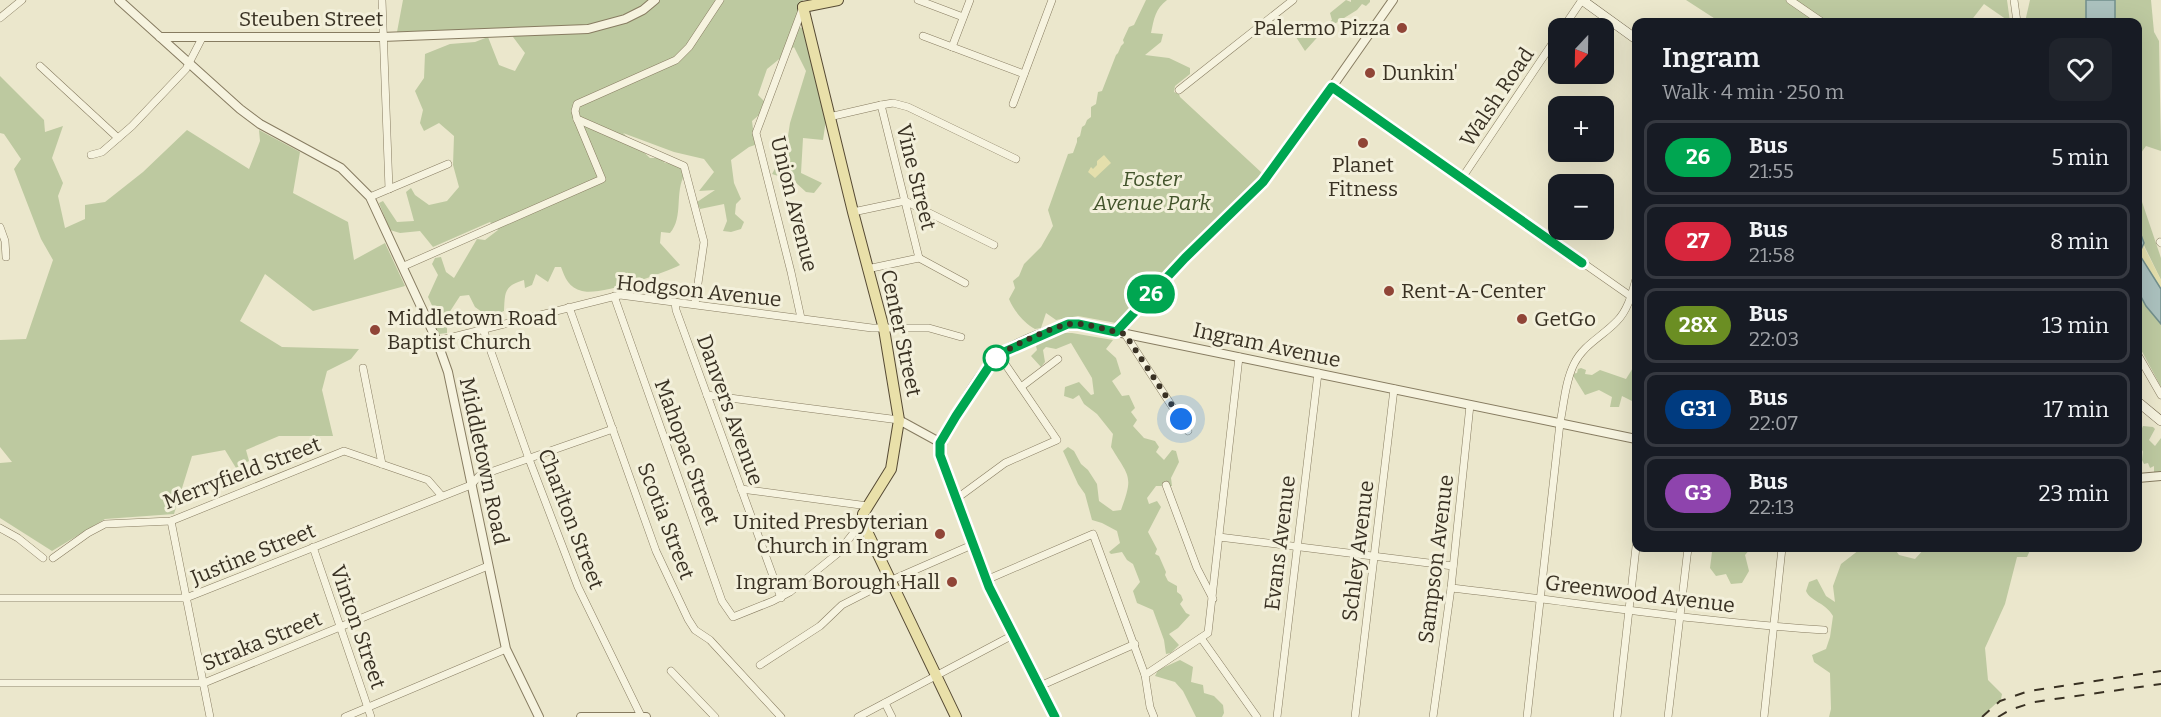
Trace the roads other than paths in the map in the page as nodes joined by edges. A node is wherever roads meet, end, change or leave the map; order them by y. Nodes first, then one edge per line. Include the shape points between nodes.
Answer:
1 (22, 0) edge
2 (119, 0) edge
3 (382, 0) edge
4 (648, 0) edge
5 (655, 0) edge
6 (720, 0) edge
7 (837, 0) edge
8 (918, 0) edge
9 (970, 0) edge
10 (1052, 0) edge
11 (1293, 0) edge
12 (1393, 0) edge
13 (1582, 0) edge
14 (1790, 0) edge
15 (2014, 0) edge
16 (805, 4) edge
17 (643, 10) junction
18 (963, 17) junction
19 (0, 18) edge
20 (1570, 18) edge
21 (1816, 18) edge
22 (2016, 18) edge
23 (924, 36) dead end
24 (1632, 36) edge
25 (160, 37) junction
26 (382, 37) junction
27 (202, 38) junction
28 (952, 47) junction
29 (1548, 49) edge
30 (40, 66) dead end
31 (189, 66) junction
32 (1024, 74) junction
33 (1332, 87) junction
34 (1179, 90) dead end
35 (1013, 104) dead end
36 (880, 105) junction
37 (829, 117) junction
38 (577, 119) junction
39 (118, 138) junction
40 (91, 155) dead end
41 (1016, 159) dead end
42 (448, 164) dead end
43 (1462, 178) junction
44 (389, 189) junction
45 (370, 197) junction
46 (905, 201) junction
47 (853, 212) junction
48 (0, 226) edge
49 (994, 246) dead end
50 (6, 257) dead end
51 (919, 258) junction
52 (404, 267) junction
53 (867, 269) junction
54 (965, 283) dead end
55 (614, 296) junction
56 (1632, 298) edge
57 (1632, 300) edge
58 (675, 302) junction
59 (695, 304) junction
60 (569, 307) junction
61 (801, 318) junction
62 (483, 329) junction
63 (884, 329) junction
64 (1120, 333) junction
65 (961, 337) dead end
66 (437, 341) junction
67 (999, 355) junction
68 (1239, 357) junction
69 (1058, 359) dead end
70 (2142, 362) edge
71 (363, 368) dead end
72 (1318, 374) junction
73 (1021, 387) junction
74 (1394, 389) junction
75 (707, 395) junction
76 (2161, 395) edge
77 (1470, 405) junction
78 (2142, 405) edge
79 (899, 420) junction
80 (2161, 421) edge
81 (1560, 423) junction
82 (613, 429) junction
83 (1188, 430) dead end
84 (1632, 438) edge
85 (937, 441) junction
86 (529, 459) junction
87 (382, 464) junction
88 (2161, 476) edge
89 (2142, 478) edge
90 (471, 485) junction
91 (1166, 485) dead end
92 (741, 489) junction
93 (441, 495) junction
94 (956, 499) junction
95 (868, 506) junction
96 (171, 521) junction
97 (864, 524) junction
98 (0, 528) edge
99 (1219, 537) junction
100 (972, 545) junction
101 (313, 547) junction
102 (1296, 547) junction
103 (1635, 552) edge
104 (1688, 552) edge
105 (1782, 552) edge
106 (1373, 557) junction
107 (43, 558) dead end
108 (53, 558) dead end
109 (488, 566) junction
110 (1453, 566) junction
111 (986, 580) junction
112 (890, 581) junction
113 (1451, 588) junction
114 (0, 598) edge
115 (186, 598) junction
116 (781, 598) junction
117 (1539, 598) junction
118 (1213, 599) junction
119 (1628, 611) junction
120 (1680, 615) junction
121 (341, 627) junction
122 (1774, 627) junction
123 (1824, 630) dead end
124 (1013, 635) junction
125 (1201, 638) junction
126 (1135, 644) junction
127 (506, 650) junction
128 (760, 665) dead end
129 (671, 670) dead end
130 (1146, 675) junction
131 (936, 676) junction
132 (0, 683) edge
133 (204, 683) junction
134 (1040, 686) junction
135 (885, 703) junction
136 (369, 708) junction
137 (643, 716) edge
138 (210, 717) edge
139 (345, 717) edge
140 (371, 717) edge
141 (539, 717) edge
142 (581, 717) edge
143 (590, 717) edge
144 (715, 717) edge
145 (781, 717) edge
146 (858, 717) edge
147 (892, 717) edge
148 (956, 717) edge
149 (1056, 717) edge
150 (1154, 717) edge
151 (1257, 717) edge
152 (1277, 717) edge
153 (1355, 717) edge
154 (1433, 717) edge
155 (1527, 717) edge
156 (1617, 717) edge
157 (1668, 717) edge
158 (1764, 717) edge

1 - 19 street
2 - 25 street
3 - 26 street
4 - 17 street
5 - 17 street, Steuben Street
6 - 38 street via 676,60 577,104
7 - 16 main road
8 - 18 street
9 - 18 street
10 - 32 street
11 - 34 street
12 - 33 street
13 - 20 street
13 - 24 main road
14 - 21 street
15 - 22 street
16 - 37 main road, Center Street
16 - 61 street, Union Avenue via 756,133
17 - 26 street, Steuben Street via 588,29
18 - 28 street
23 - 28 street
25 - 27 street, Steuben Street
25 - 31 street, Middletown Road
26 - 27 street, Steuben Street
26 - 44 street
27 - 31 street
28 - 32 street
29 - 43 street, Walsh Road
30 - 39 street
31 - 39 street
31 - 45 street, Middletown Road via 260,124 341,168
32 - 35 street
33 - 43 street
33 - 64 street via 1263,182 1185,258
36 - 37 street
36 - 41 street via 908,107
36 - 46 street, Vine Street
37 - 47 main road, Center Street
38 - 52 street via 602,179
38 - 59 street via 684,166 704,242
39 - 40 street via 102,152
42 - 44 street
43 - 56 street
44 - 45 street
45 - 52 street, Middletown Road
46 - 47 street
46 - 49 street
46 - 51 street, Vine Street
47 - 53 main road, Center Street
48 - 50 street
51 - 53 street
51 - 54 street
52 - 66 street, Middletown Road
53 - 63 main road, Center Street
55 - 58 street, Hodgson Avenue
55 - 60 street, Hodgson Avenue
55 - 116 street, Mahopac Street via 722,601 733,617
57 - 81 street via 1618,320 1584,349 1574,363
58 - 59 street, Hodgson Avenue
58 - 75 street, Danvers Avenue
59 - 61 street, Hodgson Avenue
60 - 62 street, Hodgson Avenue
60 - 82 street, Scotia Street
61 - 63 street, Hodgson Avenue
62 - 66 street, Hodgson Avenue
62 - 86 street, Charlton Street
63 - 65 street, Hodgson Avenue via 929,328
63 - 79 main road, Center Street
64 - 67 street, Ingram Avenue via 1068,324
64 - 68 street, Ingram Avenue
64 - 83 street
66 - 90 street, Middletown Road via 448,372
67 - 73 street
67 - 85 street, Ingram Avenue
68 - 72 street, Ingram Avenue
68 - 99 street
69 - 73 street
70 - 76 street
71 - 87 street
72 - 74 street, Ingram Avenue
72 - 102 street, Evans Avenue
73 - 94 street via 1057,440 1005,463
74 - 77 street, Ingram Avenue
74 - 106 street, Schley Avenue
75 - 79 street
75 - 92 street, Danvers Avenue
77 - 81 street, Ingram Avenue
77 - 110 street, Sampson Avenue
78 - 80 main road
79 - 85 street
79 - 95 main road, Center Street via 891,469
81 - 84 street, Ingram Avenue
81 - 117 street
82 - 86 street, Justine Street
82 - 145 street, Scotia Street via 656,551 688,619
85 - 94 street
86 - 90 street, Justine Street via 479,476
86 - 137 street, Charlton Street via 578,587
87 - 93 street via 428,480
87 - 96 street, Merryfield Street via 344,451
88 - 89 street
90 - 93 street, Justine Street
90 - 109 street, Middletown Road
91 - 118 street
92 - 95 street
92 - 116 street, Danvers Avenue
93 - 101 street, Justine Street
94 - 100 street
95 - 97 main road, Center Street via 863,514
96 - 108 street, Merryfield Street via 105,524
96 - 115 street
97 - 112 main road
97 - 116 street via 837,554
98 - 107 street
99 - 102 street
99 - 118 street
100 - 111 street
100 - 112 street
101 - 115 street, Justine Street
101 - 121 street, Vinton Street
102 - 106 street
102 - 152 street, Evans Avenue
103 - 119 street
104 - 120 street
105 - 122 street
106 - 110 street
106 - 153 street, Schley Avenue
109 - 121 street, Straka Street
109 - 127 street, Middletown Road
110 - 113 street, Sampson Avenue
111 - 124 street
111 - 126 street via 1093,534
112 - 128 street via 842,605 820,626
112 - 131 main road
113 - 117 street, Greenwood Avenue
113 - 154 street, Sampson Avenue
114 - 115 street, Justine Street
115 - 133 street
117 - 119 street, Greenwood Avenue
117 - 155 street
118 - 125 street via 1208,633
119 - 120 street, Greenwood Avenue
119 - 156 street
120 - 122 street, Greenwood Avenue
120 - 157 street
121 - 133 street, Straka Street
121 - 136 street, Vinton Street
122 - 123 street, Greenwood Avenue
122 - 158 street
124 - 131 street
124 - 134 street
125 - 130 street
125 - 151 street
126 - 130 street
126 - 134 street
127 - 136 street
127 - 141 street, Middletown Road
129 - 144 street
130 - 150 street
131 - 135 street
131 - 148 main road
132 - 133 street, Straka Street
133 - 138 street
134 - 149 street
135 - 146 street
135 - 147 street
136 - 139 street
136 - 140 street, Vinton Street
137 - 143 street
142 - 143 street

